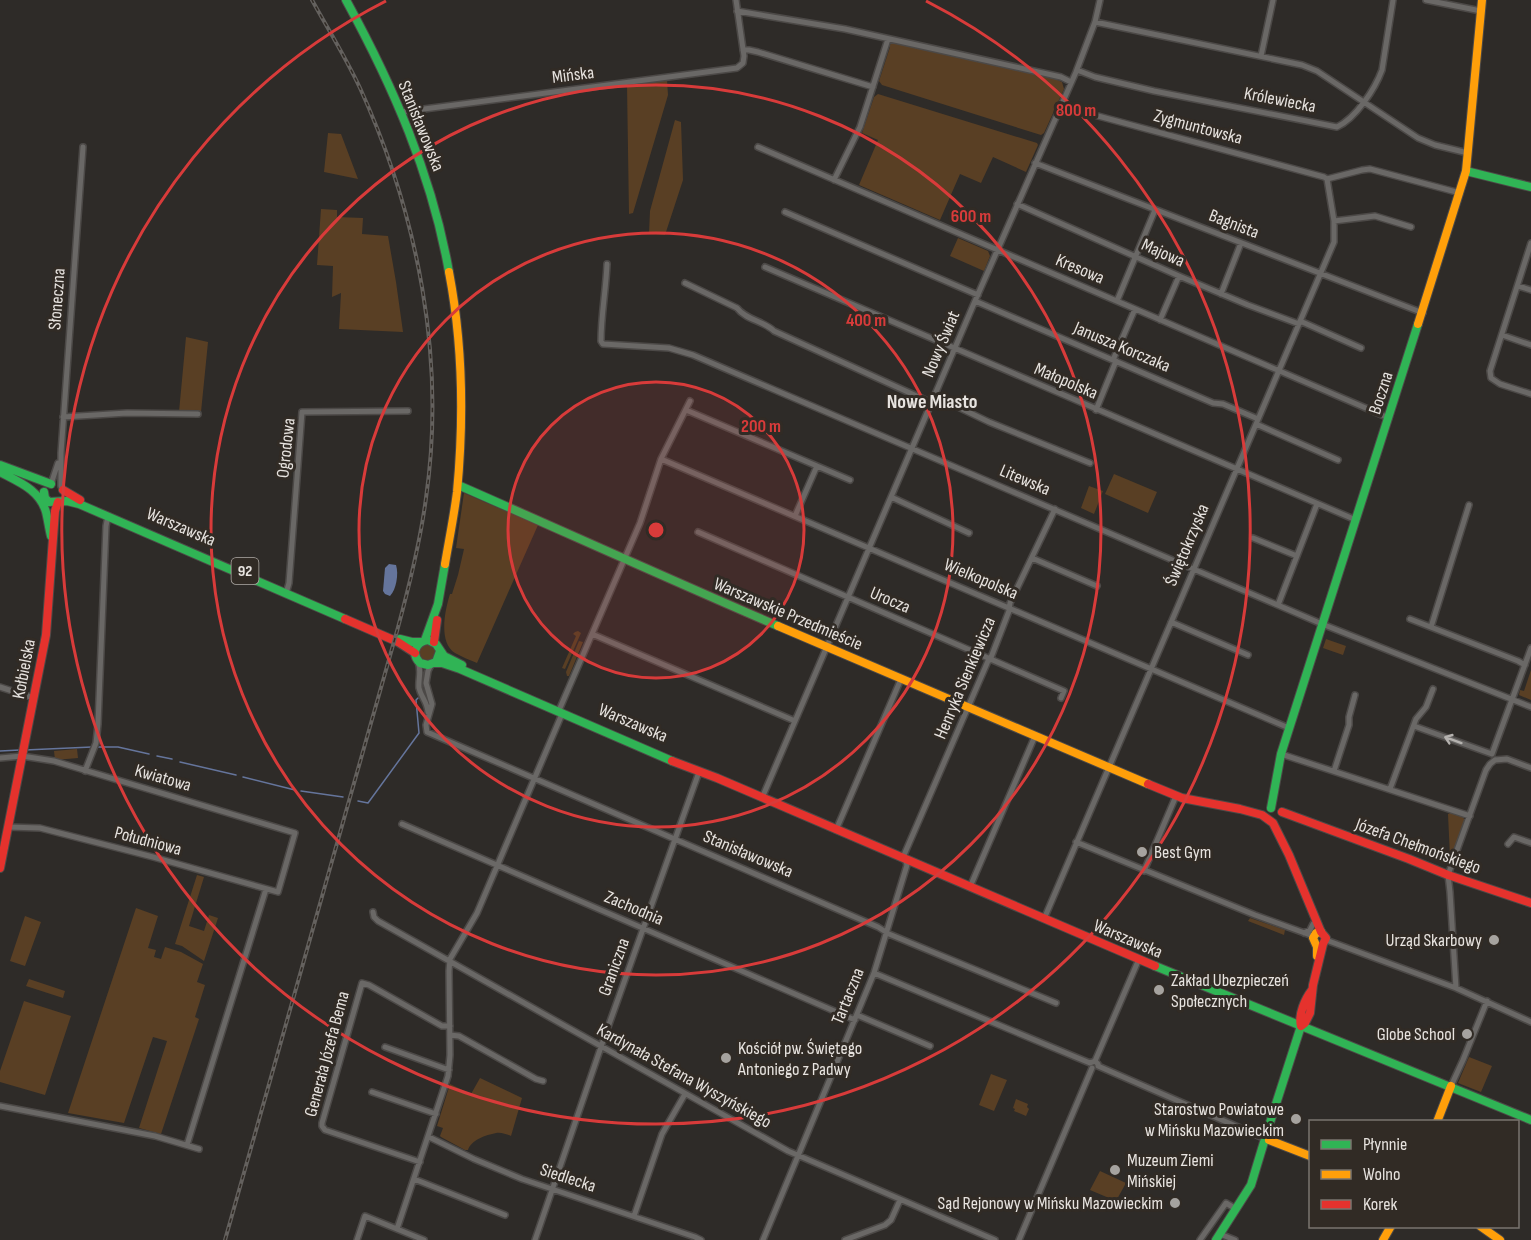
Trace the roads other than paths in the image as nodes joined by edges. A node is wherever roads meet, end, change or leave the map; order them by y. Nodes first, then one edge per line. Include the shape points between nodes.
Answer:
1 (346, 0) edge
2 (736, 0) edge
3 (1100, 0) edge
4 (1273, 0) edge
5 (1393, 0) edge
6 (1426, 0) edge
7 (1482, 0) edge
8 (1481, 10) junction
9 (737, 11) junction
10 (1095, 22) junction
11 (888, 39) junction
12 (743, 50) junction
13 (1262, 56) junction
14 (1077, 70) junction
15 (1071, 82) junction
16 (873, 87) junction
17 (1364, 101) junction
18 (1061, 106) junction
19 (401, 112) junction
20 (83, 147) dead end
21 (758, 147) dead end
22 (1468, 153) junction
23 (1035, 163) junction
24 (1466, 171) junction
25 (1327, 179) junction
26 (834, 180) junction
27 (1531, 187) edge
28 (1460, 193) junction
29 (1017, 204) junction
30 (1155, 210) junction
31 (786, 212) dead end
32 (1334, 221) junction
33 (1411, 227) dead end
34 (1241, 243) junction
35 (1531, 243) edge
36 (998, 250) junction
37 (1136, 257) junction
38 (607, 264) dead end
39 (765, 267) dead end
40 (1320, 273) junction
41 (1179, 276) junction
42 (685, 283) dead end
43 (1518, 286) junction
44 (1531, 290) edge
45 (1221, 294) junction
46 (977, 298) junction
47 (1117, 301) junction
48 (1135, 309) junction
49 (1423, 313) junction
50 (1160, 320) junction
51 (1299, 322) junction
52 (1502, 335) junction
53 (1531, 345) edge
54 (1361, 348) dead end
55 (955, 350) junction
56 (1115, 360) junction
57 (1279, 371) junction
58 (1531, 394) edge
59 (935, 396) junction
60 (690, 401) dead end
61 (932, 403) junction
62 (686, 410) junction
63 (1096, 410) junction
64 (408, 411) dead end
65 (198, 414) dead end
66 (63, 417) junction
67 (1389, 418) junction
68 (1257, 421) junction
69 (912, 448) junction
70 (61, 453) junction
71 (661, 459) junction
72 (1338, 460) dead end
73 (1090, 463) dead end
74 (0, 465) edge
75 (817, 466) junction
76 (1236, 470) junction
77 (0, 471) edge
78 (850, 480) dead end
79 (51, 484) junction
80 (458, 485) junction
81 (62, 488) junction
82 (44, 492) junction
83 (891, 497) junction
84 (48, 501) junction
85 (59, 502) junction
86 (1317, 504) junction
87 (1469, 505) dead end
88 (1054, 509) junction
89 (108, 516) junction
90 (795, 516) junction
91 (1356, 520) junction
92 (698, 532) dead end
93 (969, 533) dead end
94 (1253, 538) dead end
95 (51, 540) junction
96 (870, 548) junction
97 (1297, 556) junction
98 (1032, 558) junction
99 (624, 559) junction
100 (1193, 569) junction
101 (1097, 586) dead end
102 (287, 590) junction
103 (848, 597) junction
104 (1278, 605) junction
105 (437, 606) junction
106 (1010, 608) junction
107 (1410, 619) dead end
108 (1171, 622) junction
109 (1322, 624) junction
110 (1431, 627) junction
111 (592, 634) junction
112 (423, 641) junction
113 (434, 642) junction
114 (827, 647) junction
115 (1531, 648) edge
116 (440, 651) junction
117 (415, 653) junction
118 (1248, 655) dead end
119 (990, 660) junction
120 (418, 662) junction
121 (433, 664) junction
122 (1525, 665) junction
123 (1151, 668) junction
124 (901, 679) junction
125 (0, 687) edge
126 (1433, 689) dead end
127 (1355, 695) dead end
128 (34, 698) junction
129 (1061, 698) dead end
130 (1512, 700) junction
131 (968, 707) junction
132 (1531, 707) edge
133 (559, 709) junction
134 (428, 714) junction
135 (795, 721) junction
136 (1413, 726) junction
137 (1289, 728) junction
138 (1035, 736) junction
139 (23, 753) junction
140 (1281, 754) junction
141 (1493, 757) junction
142 (0, 758) edge
143 (1108, 768) junction
144 (1531, 768) edge
145 (85, 771) junction
146 (1334, 771) junction
147 (699, 772) junction
148 (535, 778) junction
149 (717, 778) junction
150 (1390, 789) junction
151 (1176, 796) junction
152 (762, 798) junction
153 (1275, 815) junction
154 (1470, 816) junction
155 (402, 824) dead end
156 (8, 826) junction
157 (836, 830) junction
158 (674, 839) junction
159 (1076, 842) junction
160 (1531, 843) edge
161 (1508, 844) dead end
162 (906, 860) junction
163 (497, 865) junction
164 (0, 868) edge
165 (1144, 871) junction
166 (1448, 875) junction
167 (970, 887) junction
168 (266, 890) junction
169 (278, 892) joint
170 (1307, 901) junction
171 (1531, 903) edge
172 (373, 912) dead end
173 (1044, 919) junction
174 (1313, 924) junction
175 (643, 928) junction
176 (887, 932) junction
177 (1304, 933) junction
178 (1319, 938) junction
179 (1139, 959) junction
180 (450, 962) junction
181 (874, 973) junction
182 (1456, 988) junction
183 (1487, 1001) junction
184 (1056, 1003) dead end
185 (856, 1018) junction
186 (1531, 1022) edge
187 (450, 1026) junction
188 (1301, 1026) junction
189 (450, 1035) junction
190 (930, 1046) dead end
191 (385, 1047) dead end
192 (601, 1047) junction
193 (1094, 1065) junction
194 (449, 1070) junction
195 (543, 1081) dead end
196 (1451, 1086) junction
197 (372, 1092) dead end
198 (685, 1094) junction
199 (0, 1106) edge
200 (436, 1114) junction
201 (1438, 1120) edge
202 (1531, 1120) edge
203 (429, 1137) junction
204 (1265, 1138) junction
205 (187, 1145) junction
206 (199, 1149) dead end
207 (1309, 1155) edge
208 (798, 1156) junction
209 (420, 1162) junction
210 (414, 1179) junction
211 (552, 1189) junction
212 (900, 1200) junction
213 (1236, 1209) junction
214 (505, 1215) dead end
215 (634, 1216) junction
216 (1482, 1228) edge
217 (397, 1229) junction
218 (1218, 1237) edge
219 (357, 1240) edge
220 (424, 1240) edge
221 (535, 1240) edge
222 (700, 1240) edge
223 (763, 1240) edge
224 (845, 1240) edge
225 (995, 1240) edge
226 (1020, 1240) edge
227 (1200, 1240) edge
228 (1235, 1240) edge
229 (1500, 1240) edge

1 - 19 street, Stanisławowska
2 - 9 street
3 - 10 street, Nowy Świat
4 - 13 street
5 - 17 street, Królewiecka via 1382,70
6 - 8 street
7 - 8 street, Boczna
8 - 22 street, Boczna
9 - 11 street
9 - 12 street
10 - 13 street
10 - 14 street, Nowy Świat
11 - 15 street
11 - 16 street
12 - 16 street
12 - 19 street, Mińska via 744,59 737,68
13 - 17 street via 1317,71
14 - 15 street, Nowy Świat
14 - 17 street, Królewiecka via 1144,88 1335,126 1353,116
15 - 18 street, Nowy Świat
16 - 26 street via 856,136
17 - 22 street via 1428,143
18 - 23 street, Nowy Świat
18 - 25 street, Zygmuntowska
19 - 80 street, Stanisławowska via 426,177 453,287 461,378
20 - 66 street, Słoneczna
21 - 26 street, Kresowa
22 - 24 street, Boczna
23 - 29 street, Nowy Świat
23 - 30 street, Bagnista
24 - 27 street
24 - 28 street, Boczna
25 - 28 street via 1370,170
25 - 32 street, Świętokrzyska
26 - 36 street, Kresowa
28 - 49 street, Boczna
29 - 36 street, Nowy Świat
29 - 37 street, Majowa
30 - 34 street, Bagnista
30 - 37 street
31 - 46 street, Janusza Korczaka
32 - 33 street via 1375,216
32 - 40 street, Świętokrzyska via 1334,242
34 - 40 street, Bagnista
34 - 45 street
35 - 43 street
36 - 46 street, Nowy Świat
36 - 47 street, Kresowa
37 - 41 street, Majowa
37 - 47 street
38 - 69 street, Litewska via 603,344 683,351
39 - 55 street, Małopolska
40 - 49 street, Bagnista
40 - 51 street, Świętokrzyska
41 - 45 street, Majowa
41 - 50 street
42 - 61 street via 774,331
43 - 44 street
43 - 52 street
45 - 51 street, Majowa
46 - 55 street, Nowy Świat
46 - 56 street, Janusza Korczaka
47 - 48 street, Kresowa
48 - 50 street, Kresowa
48 - 56 street
49 - 67 street, Boczna
50 - 57 street, Kresowa
51 - 54 street, Majowa
51 - 57 street, Świętokrzyska
52 - 53 street
52 - 58 street via 1491,378
55 - 59 street, Nowy Świat
55 - 63 street, Małopolska
56 - 63 street
56 - 68 street, Janusza Korczaka
57 - 67 street, Kresowa
57 - 68 street, Świętokrzyska
59 - 61 street, Nowy Świat
59 - 73 street
60 - 62 street
61 - 69 street, Nowy Świat
62 - 71 street
62 - 75 street
63 - 76 street, Małopolska
64 - 102 street, Ogrodowa via 302,412
65 - 66 street via 127,412
66 - 70 street, Słoneczna
67 - 91 street, Boczna
68 - 72 street, Janusza Korczaka
68 - 76 street, Świętokrzyska
69 - 83 street, Nowy Świat
69 - 88 street, Litewska
70 - 79 street, Słoneczna
70 - 81 street, Słoneczna
71 - 90 street, Wielkopolska
71 - 99 street
74 - 79 street, 92
75 - 78 street
75 - 90 street
76 - 86 street, Małopolska
76 - 100 street, Świętokrzyska
77 - 82 street
77 - 95 street via 24,483 38,496 46,511
79 - 81 street, 92
79 - 82 street
80 - 99 street, Warszawskie Przedmieście
80 - 105 street, Stanisławowska
81 - 85 street via 64,495
81 - 102 street, Warszawska / 92 via 72,496
82 - 84 street
83 - 93 street
83 - 96 street, Nowy Świat
84 - 85 street, 92
84 - 95 street, Kołbielska
85 - 89 street, Warszawska / 92 via 82,505
85 - 95 street, Kołbielska
86 - 91 street, Małopolska
86 - 97 street
87 - 110 street
88 - 98 street, Henryka Sienkiewicza
88 - 100 street, Litewska
89 - 117 street, Warszawska / 92 via 398,642
89 - 145 street via 100,693 95,746
90 - 96 street, Wielkopolska
91 - 109 street, Boczna
92 - 103 street, Urocza
94 - 97 street
95 - 128 street, Kołbielska via 46,634
96 - 103 street, Nowy Świat
96 - 106 street, Wielkopolska
97 - 104 street
98 - 101 street
98 - 106 street, Henryka Sienkiewicza
99 - 111 street
99 - 114 street, Warszawskie Przedmieście
100 - 104 street, Litewska
100 - 108 street, Świętokrzyska
102 - 112 street, Warszawska / 92 via 401,639
103 - 114 street, Nowy Świat
103 - 119 street, Urocza
104 - 109 street, Litewska
105 - 112 street
105 - 113 street
106 - 119 street, Henryka Sienkiewicza
106 - 123 street, Wielkopolska
107 - 110 street
108 - 118 street
108 - 123 street, Świętokrzyska
109 - 130 street, Litewska
109 - 137 street, Boczna
110 - 122 street
111 - 133 street
111 - 135 street
112 - 113 street, 92
112 - 117 street
113 - 116 street
114 - 124 street, Warszawskie Przedmieście
114 - 135 street, Nowy Świat
115 - 122 street
116 - 121 street
116 - 133 street, Warszawska via 445,657
117 - 120 street
119 - 129 street, Urocza via 1064,691
119 - 131 street, Henryka Sienkiewicza
120 - 121 street
120 - 134 street
121 - 133 street, Warszawska via 460,669
121 - 134 street via 426,680 432,704
122 - 130 street
123 - 137 street, Wielkopolska
123 - 143 street, Świętokrzyska
124 - 131 street, Warszawskie Przedmieście
124 - 157 street
125 - 128 street
126 - 136 street
127 - 146 street
128 - 139 street, Kołbielska
130 - 132 street, Litewska
130 - 141 street
131 - 138 street, Warszawskie Przedmieście
131 - 162 street, Henryka Sienkiewicza via 904,855
133 - 147 street, Warszawska
133 - 148 street
133 - 149 street, Warszawska
134 - 148 street, Stanisławowska via 427,732
135 - 152 street, Nowy Świat
141 -> 136 street
136 - 150 street
137 - 140 street, Boczna
138 - 143 street, Warszawskie Przedmieście
138 - 167 street
139 - 142 street, Kwiatowa
139 - 145 street, Kwiatowa
139 - 156 street, Kołbielska
140 - 146 street
140 - 153 street, Boczna
141 - 144 street
141 - 154 street
143 - 151 street, Józefa Chełmońskiego
143 - 159 street, Świętokrzyska
145 - 169 street, Kwiatowa via 295,833
146 - 150 street
147 - 149 street, Warszawska
147 - 158 street, Graniczna
148 - 158 street, Stanisławowska
148 - 163 street
149 - 152 street, Warszawska
150 - 154 street
151 - 153 street, Józefa Chełmońskiego
151 - 165 street
152 - 157 street, Warszawska
153 - 166 street, Józefa Chełmońskiego via 1291,814
153 - 170 street, Boczna
154 - 166 street
155 - 163 street, Zachodnia
156 - 164 street, Kołbielska
156 - 168 street, Południowa via 40,828
157 - 162 street, Warszawska
158 - 175 street, Graniczna
158 - 176 street, Stanisławowska
159 - 165 street
159 - 173 street, Świętokrzyska
160 - 161 street via 1514,837
162 - 167 street, Warszawska
162 - 176 street, Tartaczna
163 - 175 street, Zachodnia
163 - 180 street
165 - 177 street
166 - 171 street, Józefa Chełmońskiego
166 - 182 street
167 - 173 street, Warszawska
168 - 169 street, Południowa
168 - 205 street
170 - 174 street
170 - 178 street via 1316,918
172 - 180 street, Kardynała Stefana Wyszyńskiego via 378,921
173 - 179 street, Warszawska
174 - 177 street
174 - 178 street
175 - 185 street, Zachodnia
175 - 192 street, Graniczna
176 - 181 street, Tartaczna
176 - 184 street, Stanisławowska
177 - 178 street
178 - 182 street
178 - 188 street via 1314,997 1307,1023
179 - 188 street, Warszawska
179 - 193 street
180 - 187 street
180 - 192 street, Kardynała Stefana Wyszyńskiego
181 - 185 street, Tartaczna
181 - 193 street
182 - 183 street
183 - 186 street
183 - 196 street
185 - 190 street, Zachodnia
185 - 208 street, Tartaczna
187 - 189 street
187 - 209 street, Generała Józefa Bema via 442,1026 362,983 322,1123 325,1130
188 - 196 street, Warszawska
188 - 204 street
189 - 194 street
189 - 195 street via 459,1036
191 - 194 street
192 - 198 street, Kardynała Stefana Wyszyńskiego
192 - 211 street, Graniczna
193 - 204 street
193 - 226 street
194 - 200 street
196 - 201 street
196 - 202 street, Warszawska
197 - 200 street
198 - 208 street, Kardynała Stefana Wyszyńskiego
198 - 215 street via 662,1134
199 - 205 street
200 - 203 street
203 - 209 street
203 - 211 street, Siedlecka
204 - 207 street
204 - 213 street via 1251,1185
205 - 206 street
208 - 212 street, Kardynała Stefana Wyszyńskiego
208 - 223 street, Tartaczna
209 - 210 street
210 - 214 street
210 - 217 street
211 - 215 street, Siedlecka
211 - 221 street, Graniczna
212 - 224 street via 885,1225
212 - 225 street, Kardynała Stefana Wyszyńskiego
213 - 218 street
213 - 227 street via 1226,1203
215 - 222 street, Siedlecka
216 - 229 street
217 - 219 street via 365,1216
217 - 220 street
218 - 228 street

